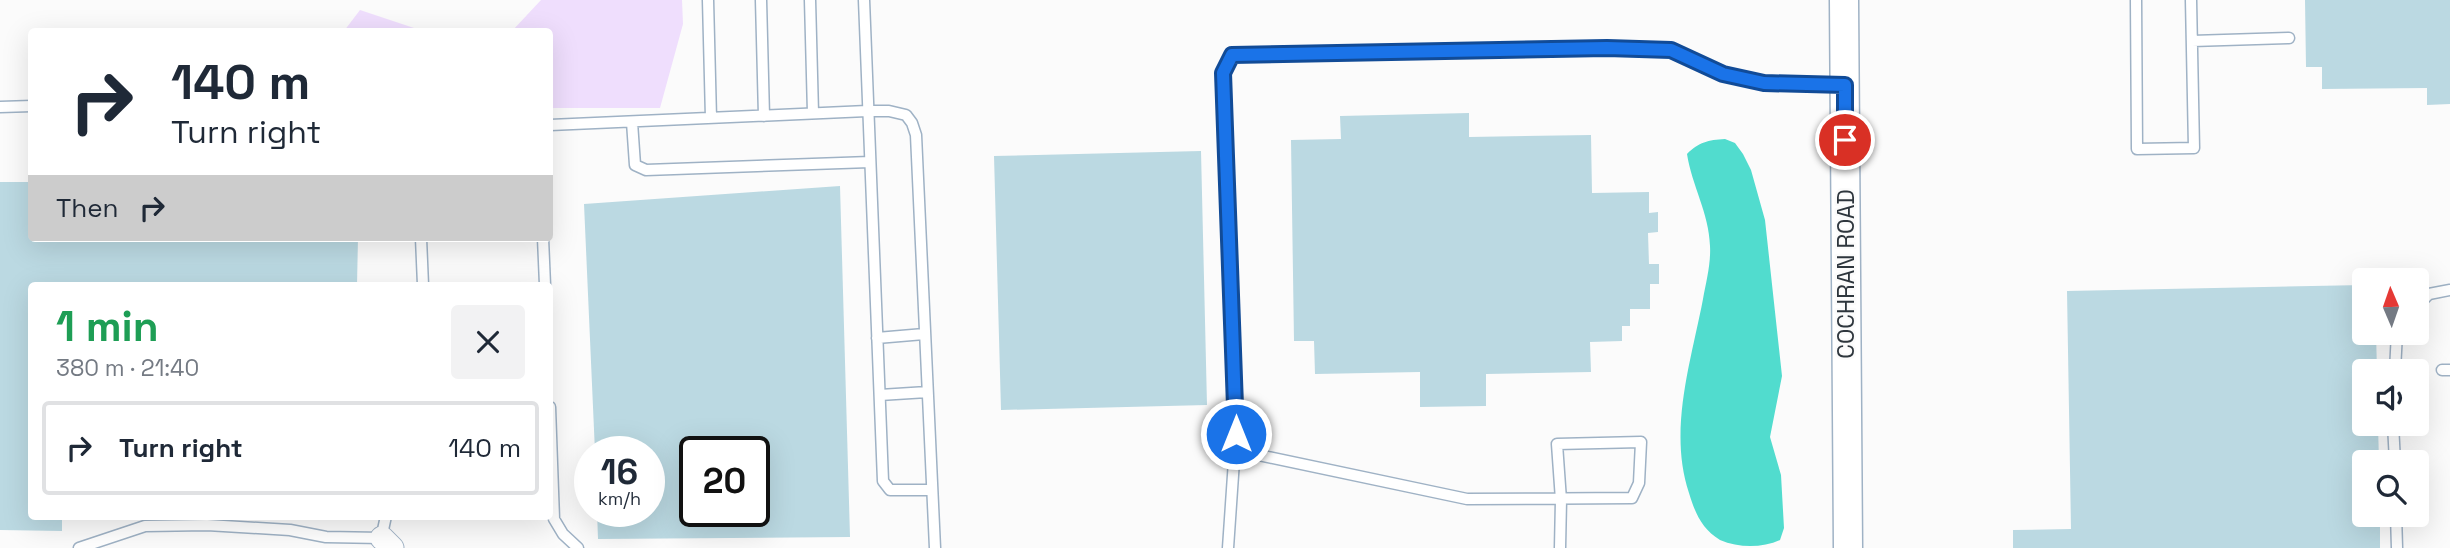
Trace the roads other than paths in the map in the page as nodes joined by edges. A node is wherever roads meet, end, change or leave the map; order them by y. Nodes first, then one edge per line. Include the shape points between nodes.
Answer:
1 (708, 0) edge
2 (761, 0) edge
3 (810, 0) edge
4 (863, 0) edge
5 (1844, 0) edge
6 (2136, 0) edge
7 (2191, 0) edge
8 (2289, 38) dead end
9 (2192, 41) junction
10 (1845, 85) junction
11 (28, 106) edge
12 (0, 107) edge
13 (867, 111) junction
14 (813, 113) junction
15 (764, 116) junction
16 (711, 118) junction
17 (632, 122) junction
18 (553, 125) edge
19 (870, 162) junction
20 (421, 242) edge
21 (543, 242) edge
22 (423, 282) edge
23 (545, 282) edge
24 (2450, 290) edge
25 (2429, 294) edge
26 (924, 334) junction
27 (877, 338) junction
28 (927, 392) junction
29 (880, 395) junction
30 (1235, 450) junction
31 (932, 490) junction
32 (553, 491) edge
33 (1561, 500) junction
34 (2396, 527) edge
35 (384, 538) edge
36 (79, 548) edge
37 (578, 548) edge
38 (935, 548) edge
39 (1228, 548) edge
40 (1560, 548) edge
41 (1848, 548) edge
42 (2397, 548) edge

1 - 16 lane
2 - 15 lane
3 - 14 lane
4 - 13 lane
5 - 10 street, COCHRAN ROAD
6 - 9 lane via 2137,149 2194,148
7 - 9 lane
8 - 9 lane
10 - 30 lane via 1764,83 1723,74 1671,50 1232,55 1223,73
10 - 41 street, COCHRAN ROAD
11 - 12 lane
13 - 14 lane
13 - 19 lane
13 - 26 lane via 906,115 916,135
14 - 15 lane
15 - 16 lane
16 - 17 lane
17 - 18 lane
17 - 19 lane via 635,165 646,170
19 - 27 lane
20 - 22 lane
21 - 23 lane
24 - 25 lane
26 - 27 lane
26 - 28 lane
27 - 29 lane
28 - 29 lane
28 - 31 lane
29 - 31 lane via 883,481 890,491
30 - 33 lane via 1467,499
30 - 39 lane
31 - 38 lane
32 - 37 lane via 554,519
33 - 33 lane via 1557,444 1641,442 1639,483 1632,498
33 - 40 lane
34 - 42 lane
35 - 36 lane via 207,525 145,526

